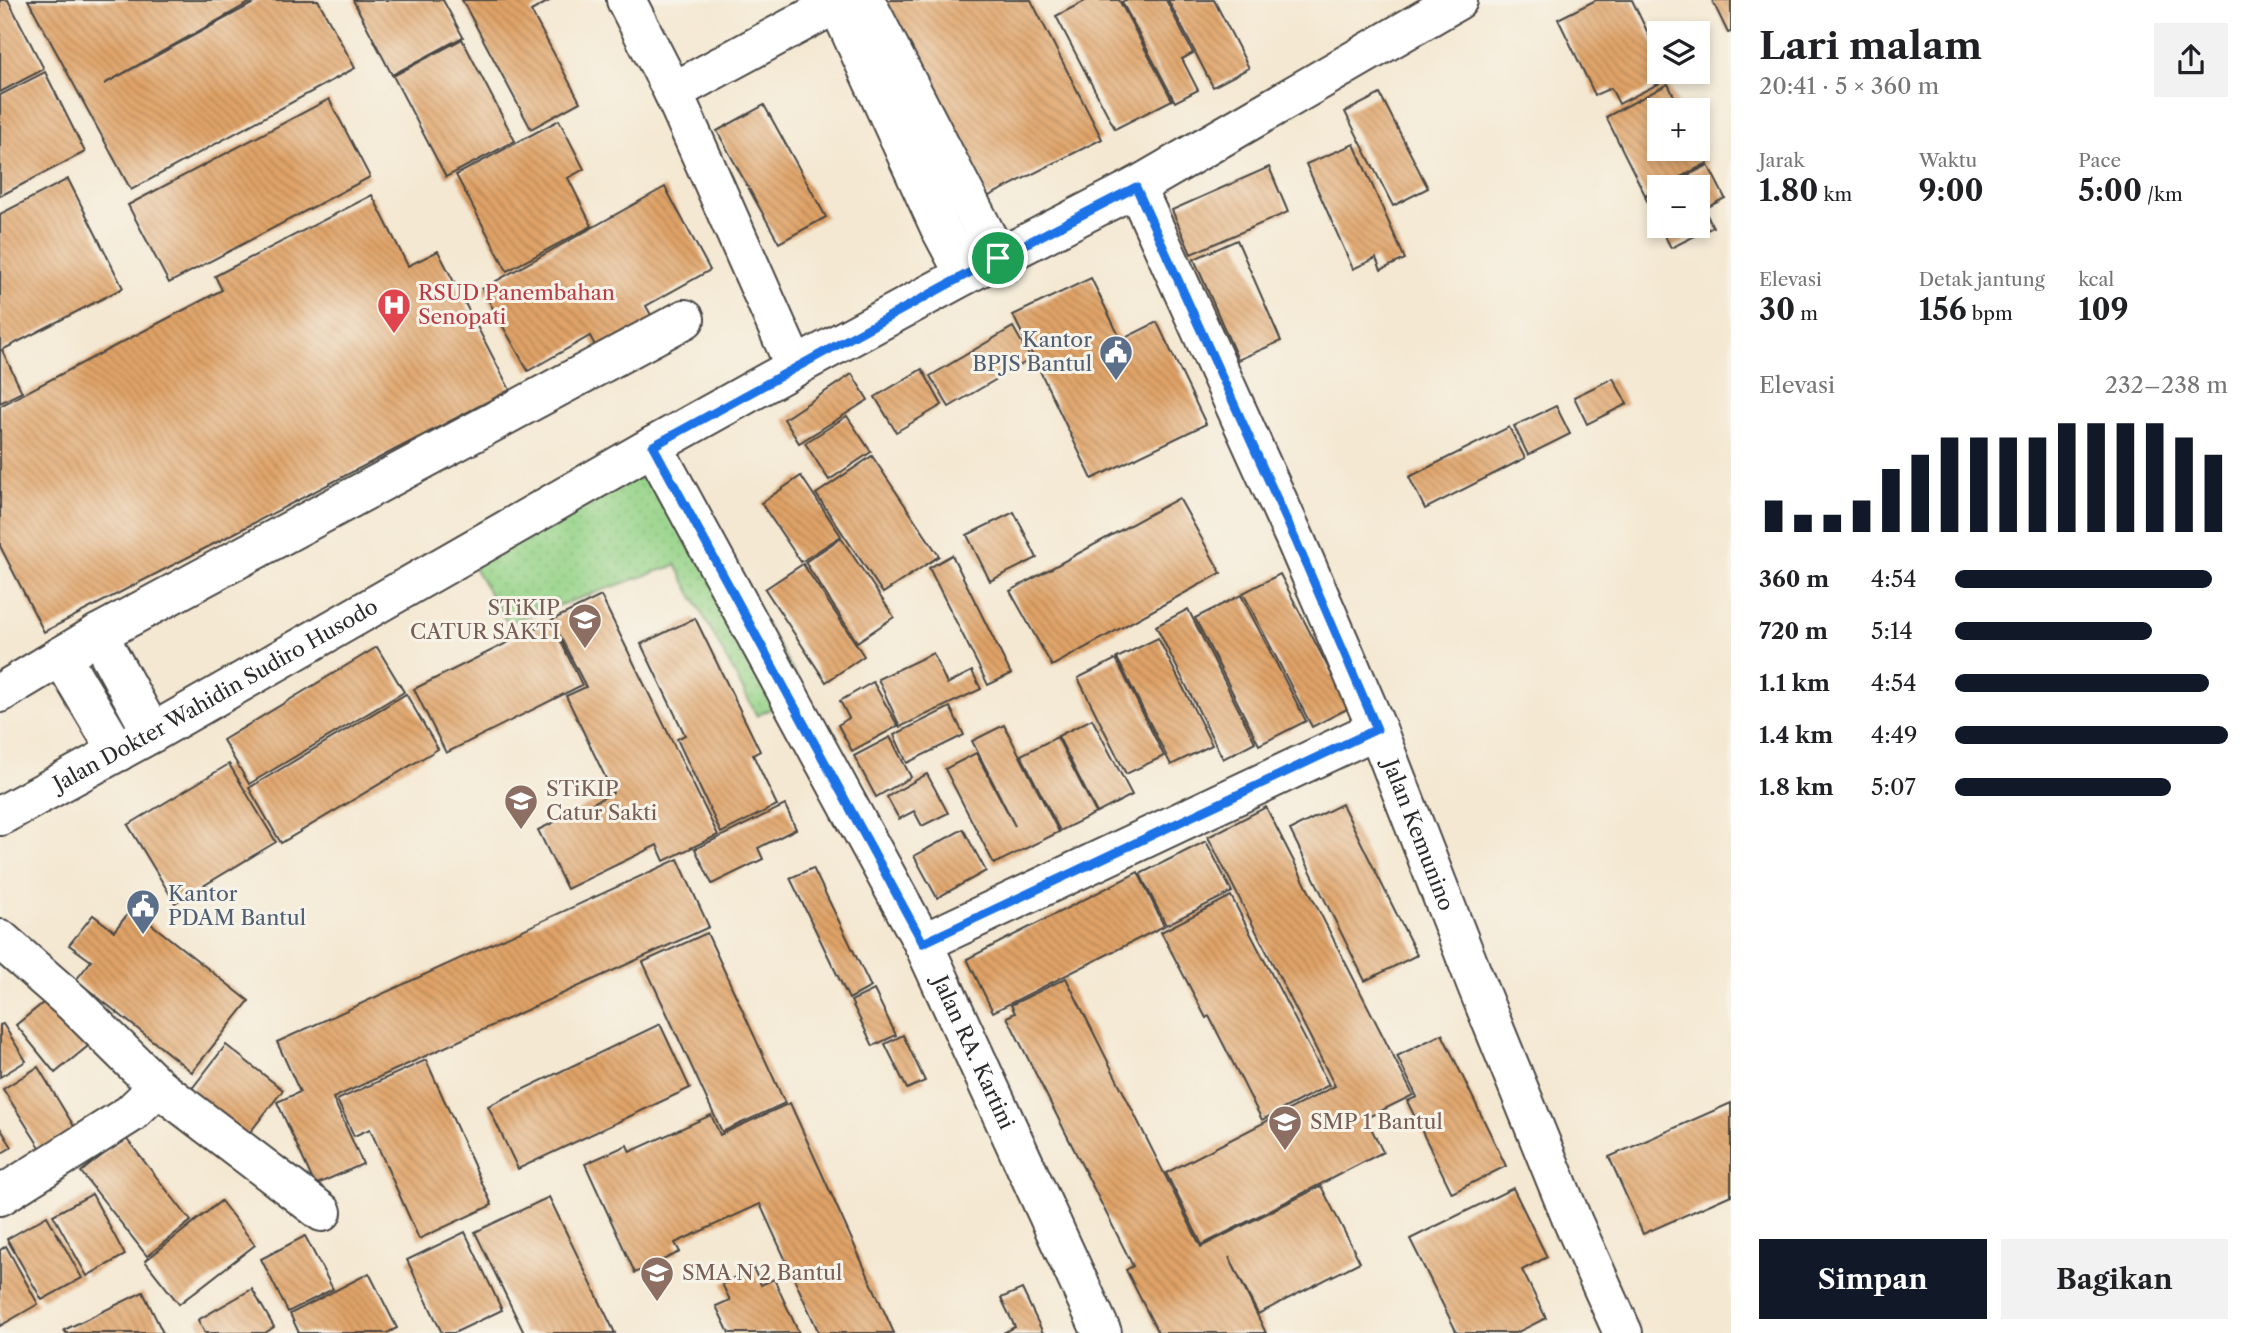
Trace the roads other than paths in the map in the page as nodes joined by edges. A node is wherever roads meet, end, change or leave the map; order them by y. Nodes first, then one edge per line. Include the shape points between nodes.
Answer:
1 (626, 0) edge
2 (865, 0) edge
3 (1458, 0) edge
4 (673, 92) junction
5 (1136, 187) junction
6 (998, 258) junction
7 (965, 275) junction
8 (685, 319) dead end
9 (795, 367) junction
10 (653, 446) junction
11 (98, 634) junction
12 (61, 656) junction
13 (0, 693) edge
14 (1377, 729) junction
15 (152, 733) junction
16 (118, 752) junction
17 (0, 816) edge
18 (0, 939) edge
19 (923, 943) junction
20 (158, 1087) junction
21 (0, 1196) edge
22 (322, 1212) dead end
23 (1102, 1333) edge
24 (1623, 1333) edge

1 - 4 main road
2 - 6 main road
3 - 5 main road, Jalan Dokter Wahidin Sudiro Husodo
4 - 7 main road via 832,6 839,7
4 - 9 main road
5 - 6 main road, Jalan Dokter Wahidin Sudiro Husodo
5 - 14 main road, Jalan Kemunino
6 - 7 main road, Jalan Dokter Wahidin Sudiro Husodo
7 - 9 main road, Jalan Dokter Wahidin Sudiro Husodo
8 - 11 main road
9 - 10 main road, Jalan Dokter Wahidin Sudiro Husodo
10 - 15 main road, Jalan Dokter Wahidin Sudiro Husodo
10 - 19 main road, Jalan RA. Kartini
11 - 12 main road
11 - 15 main road
12 - 13 main road
12 - 16 main road
14 - 19 main road
14 - 24 main road, Jalan Kemunino via 1477,986
15 - 16 main road, Jalan Dokter Wahidin Sudiro Husodo
16 - 17 main road, Jalan Dokter Wahidin Sudiro Husodo
18 - 20 main road
19 - 23 main road, Jalan RA. Kartini
20 - 21 main road via 130,1114
20 - 22 main road

